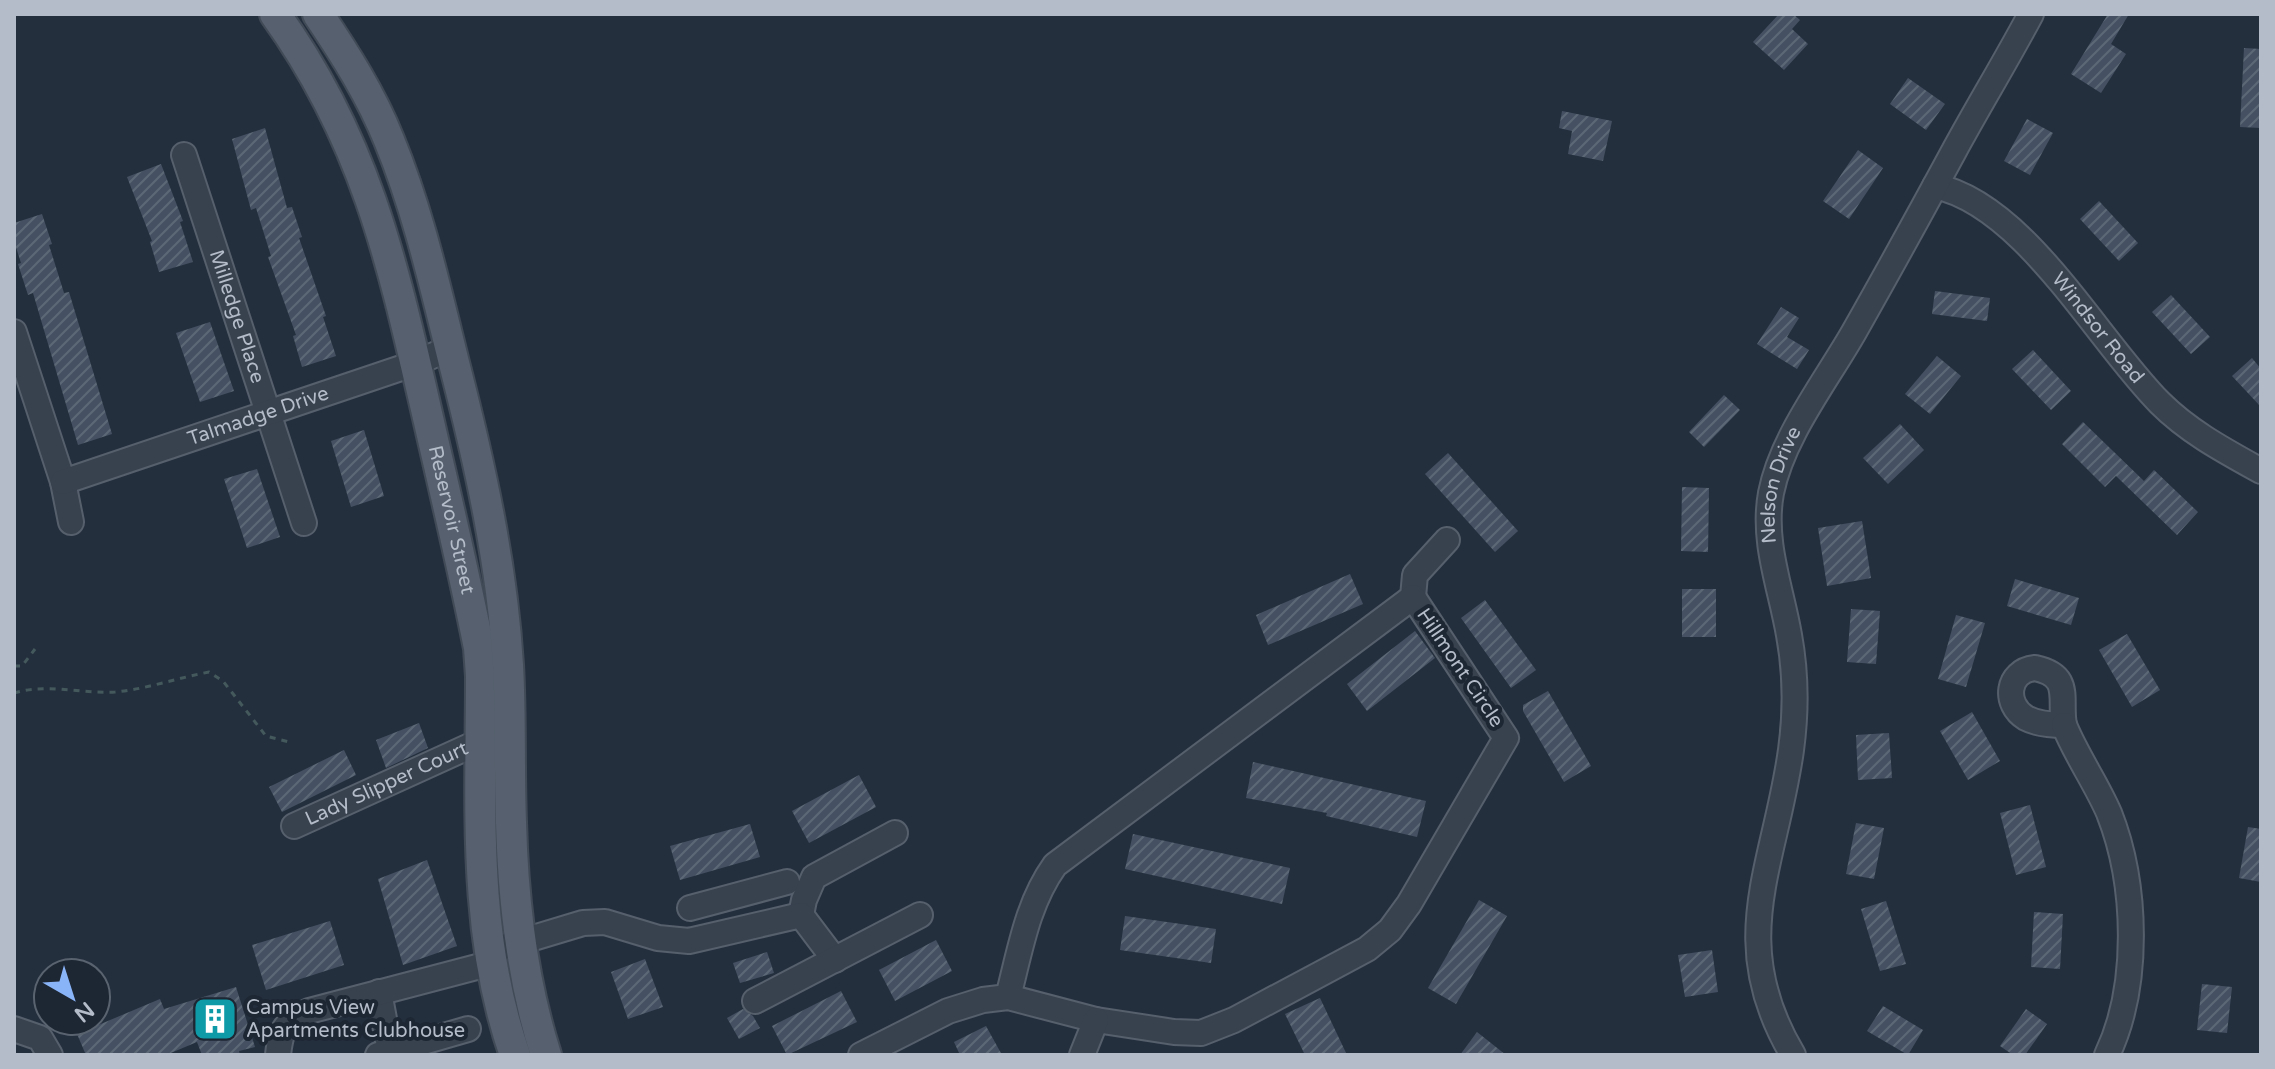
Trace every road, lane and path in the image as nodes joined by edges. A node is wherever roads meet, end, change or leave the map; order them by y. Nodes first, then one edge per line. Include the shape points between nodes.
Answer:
1 (275, 14) edge
2 (318, 14) edge
3 (2031, 14) edge
4 (184, 155) dead end
5 (1935, 186) junction
6 (14, 332) edge
7 (450, 348) junction
8 (416, 363) junction
9 (268, 412) junction
10 (2261, 471) edge
11 (63, 482) junction
12 (71, 522) dead end
13 (304, 523) dead end
14 (1447, 540) dead end
15 (1413, 597) junction
16 (35, 649) dead end
17 (14, 666) edge
18 (14, 693) edge
19 (2064, 725) dead end
20 (481, 741) junction
21 (289, 742) dead end
22 (294, 826) dead end
23 (895, 833) dead end
24 (787, 882) dead end
25 (732, 897) junction
26 (690, 908) dead end
27 (801, 915) junction
28 (920, 915) dead end
29 (738, 930) junction
30 (520, 943) junction
31 (491, 957) junction
32 (835, 960) junction
33 (379, 992) junction
34 (1008, 997) junction
35 (755, 1001) dead end
36 (1096, 1020) junction
37 (14, 1029) edge
38 (468, 1029) dead end
39 (384, 1053) edge
40 (50, 1055) edge
41 (278, 1055) edge
42 (515, 1055) edge
43 (546, 1055) edge
44 (861, 1055) edge
45 (1082, 1055) edge
46 (1793, 1055) edge
47 (2107, 1055) edge

1 - 8 main road, Reservoir Street via 304,55 358,163 393,265
2 - 7 main road, Reservoir Street via 391,143
3 - 5 street, Nelson Drive
4 - 9 street, Milledge Place
5 - 10 street, Windsor Road via 1970,199 2021,237 2162,405 2202,437
5 - 46 street, Nelson Drive via 1794,432 1772,491 1768,537 1791,643 1794,721 1786,787 1761,891 1759,955 1771,1010
6 - 11 street
7 - 8 street, Talmadge Drive
7 - 30 main road, Reservoir Street via 476,449 505,621
8 - 9 street, Talmadge Drive
8 - 20 main road, Reservoir Street via 479,648
9 - 11 street, Talmadge Drive
9 - 13 street, Milledge Place
11 - 12 street
14 - 15 street via 1415,575
15 - 34 street, Hillmont Circle via 1055,865 1033,904
15 - 36 street, Hillmont Circle via 1506,738 1390,930 1367,949 1201,1033
16 - 17 path via 22,666
18 - 21 path via 35,687 112,692 209,672 223,681 266,736
19 - 47 street via 2109,813 2129,903 2128,983
20 - 22 street, Lady Slipper Court
20 - 31 main road, Reservoir Street via 482,884
23 - 27 street via 814,877
24 - 25 street
25 - 26 street
25 - 29 street
27 - 29 street
27 - 32 street
28 - 32 street
29 - 30 street via 679,941 600,921
30 - 31 street
30 - 43 main road, Reservoir Street
31 - 33 street
31 - 42 main road, Reservoir Street
32 - 35 street
33 - 39 street
33 - 41 street via 295,1018 280,1033
34 - 36 street, Hillmont Circle
34 - 44 street, Hillmont Circle via 948,1011
36 - 45 street
37 - 40 street via 40,1038
38 - 39 street

